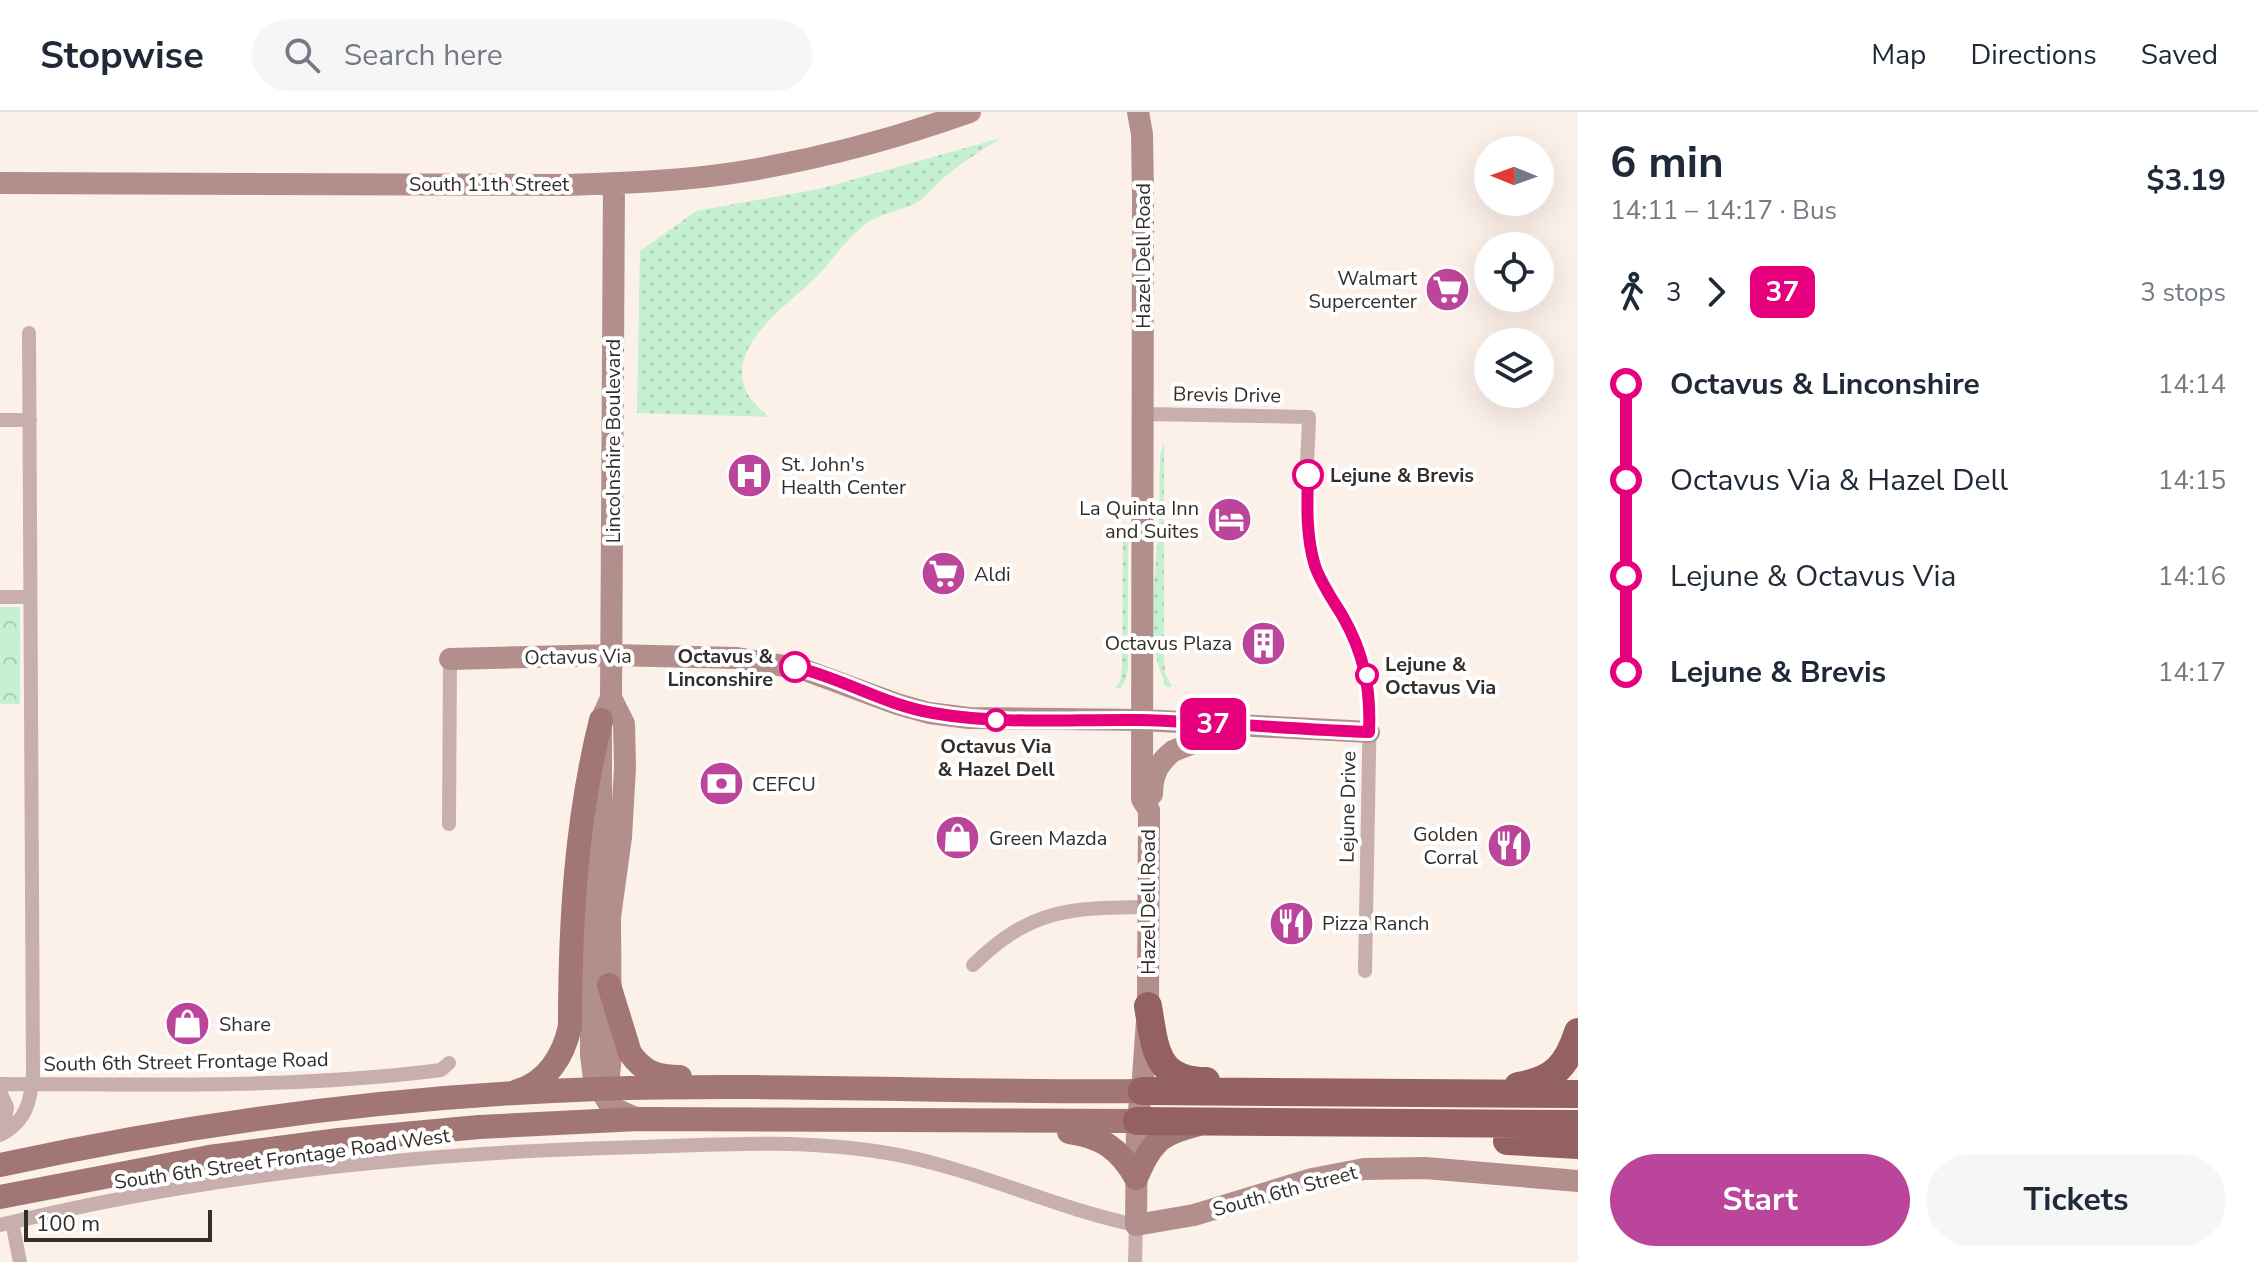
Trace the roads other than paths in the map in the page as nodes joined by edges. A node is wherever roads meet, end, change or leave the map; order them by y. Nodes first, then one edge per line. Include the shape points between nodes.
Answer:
1 (970, 112) edge
2 (1138, 112) edge
3 (0, 183) edge
4 (614, 183) junction
5 (29, 333) dead end
6 (1143, 414) junction
7 (1309, 417) joint
8 (0, 420) edge
9 (30, 420) junction
10 (0, 597) edge
11 (30, 597) junction
12 (612, 655) junction
13 (450, 659) joint
14 (606, 709) junction
15 (1142, 720) junction
16 (1237, 727) junction
17 (1369, 732) junction
18 (1149, 810) junction
19 (449, 824) dead end
20 (1148, 907) junction
21 (973, 965) dead end
22 (1365, 971) dead end
23 (609, 985) junction
24 (1148, 1006) junction
25 (1578, 1032) edge
26 (449, 1063) dead end
27 (0, 1084) edge
28 (32, 1084) junction
29 (599, 1089) junction
30 (917, 1089) junction
31 (1142, 1091) junction
32 (0, 1092) edge
33 (1324, 1092) junction
34 (1480, 1093) junction
35 (1578, 1094) edge
36 (499, 1095) junction
37 (638, 1119) junction
38 (940, 1119) junction
39 (1137, 1121) junction
40 (1207, 1122) junction
41 (1340, 1122) junction
42 (1578, 1124) edge
43 (2, 1134) edge
44 (1578, 1145) edge
45 (220, 1156) junction
46 (0, 1165) edge
47 (1136, 1178) junction
48 (1578, 1181) edge
49 (0, 1197) edge
50 (6, 1224) edge
51 (1136, 1225) junction
52 (20, 1262) edge
53 (1135, 1262) edge

1 - 4 street, South 11th Street via 826,155 743,171
2 - 6 street, Hazel Dell Road
3 - 4 street, South 11th Street
4 - 12 street, Lincolnshire Boulevard
5 - 9 street
6 - 7 street, Brevis Drive
6 - 15 street, Hazel Dell Road
7 - 17 street, Lejune Drive via 1307,517 1315,568 1364,663
8 - 9 street
9 - 11 street
10 - 11 street
11 - 28 street
12 - 13 street, Octavus Via
12 - 14 street, Lincolnshire Boulevard
12 - 15 street, Octavus Via via 777,663 897,704 969,718
13 - 19 street
14 - 23 street, Lincolnshire Boulevard via 624,724 625,767
14 - 29 street, Lincolnshire Boulevard via 590,980 591,1055
14 - 36 main road via 589,768 573,901 567,1040 537,1082
15 - 16 street, Octavus Via
15 - 18 street, Hazel Dell Road via 1142,799
16 - 17 street, Octavus Via
16 - 18 street via 1167,756 1155,772
17 - 22 street, Lejune Drive
18 - 20 street, Hazel Dell Road
20 - 21 street via 1046,916 1002,939
20 - 24 street, Hazel Dell Road
23 - 29 street, Lincolnshire Boulevard via 609,1076
23 - 30 main road via 630,1053 648,1072 663,1077 868,1079
24 - 31 street, Hazel Dell Road
24 - 33 highway via 1161,1062 1183,1079 1298,1082
25 - 34 highway via 1564,1064 1546,1079
26 - 28 street, South 6th Street Frontage Road via 441,1070 300,1083
27 - 28 street
28 - 43 street, South 6th Street Frontage Road via 26,1111
29 - 30 main road
29 - 36 main road
29 - 37 street via 611,1107
29 - 45 main road via 580,1104 558,1109 300,1131
30 - 31 main road
31 - 33 highway
31 - 38 main road via 1106,1106 990,1108
31 - 39 street, Hazel Dell Road
32 - 43 street via 7,1107
33 - 34 highway
33 - 39 highway via 1297,1102 1157,1108
34 - 35 highway
36 - 46 main road via 300,1112
37 - 38 main road
37 - 45 main road via 431,1131
38 - 39 main road
38 - 47 main road via 990,1131 1092,1135 1111,1146
39 - 40 highway
39 - 47 street, Hazel Dell Road
40 - 41 highway
40 - 47 main road via 1157,1140
41 - 42 highway
41 - 44 highway via 1410,1136
45 - 49 main road
47 - 51 street, Hazel Dell Road
48 - 51 street, South 6th Street via 1425,1168 1364,1169 1194,1215
50 - 51 street, South 6th Street Frontage Road West via 188,1187 380,1162 583,1148 758,1145 840,1147 904,1156 1090,1216
50 - 52 street
51 - 53 street, Hazel Dell Road

